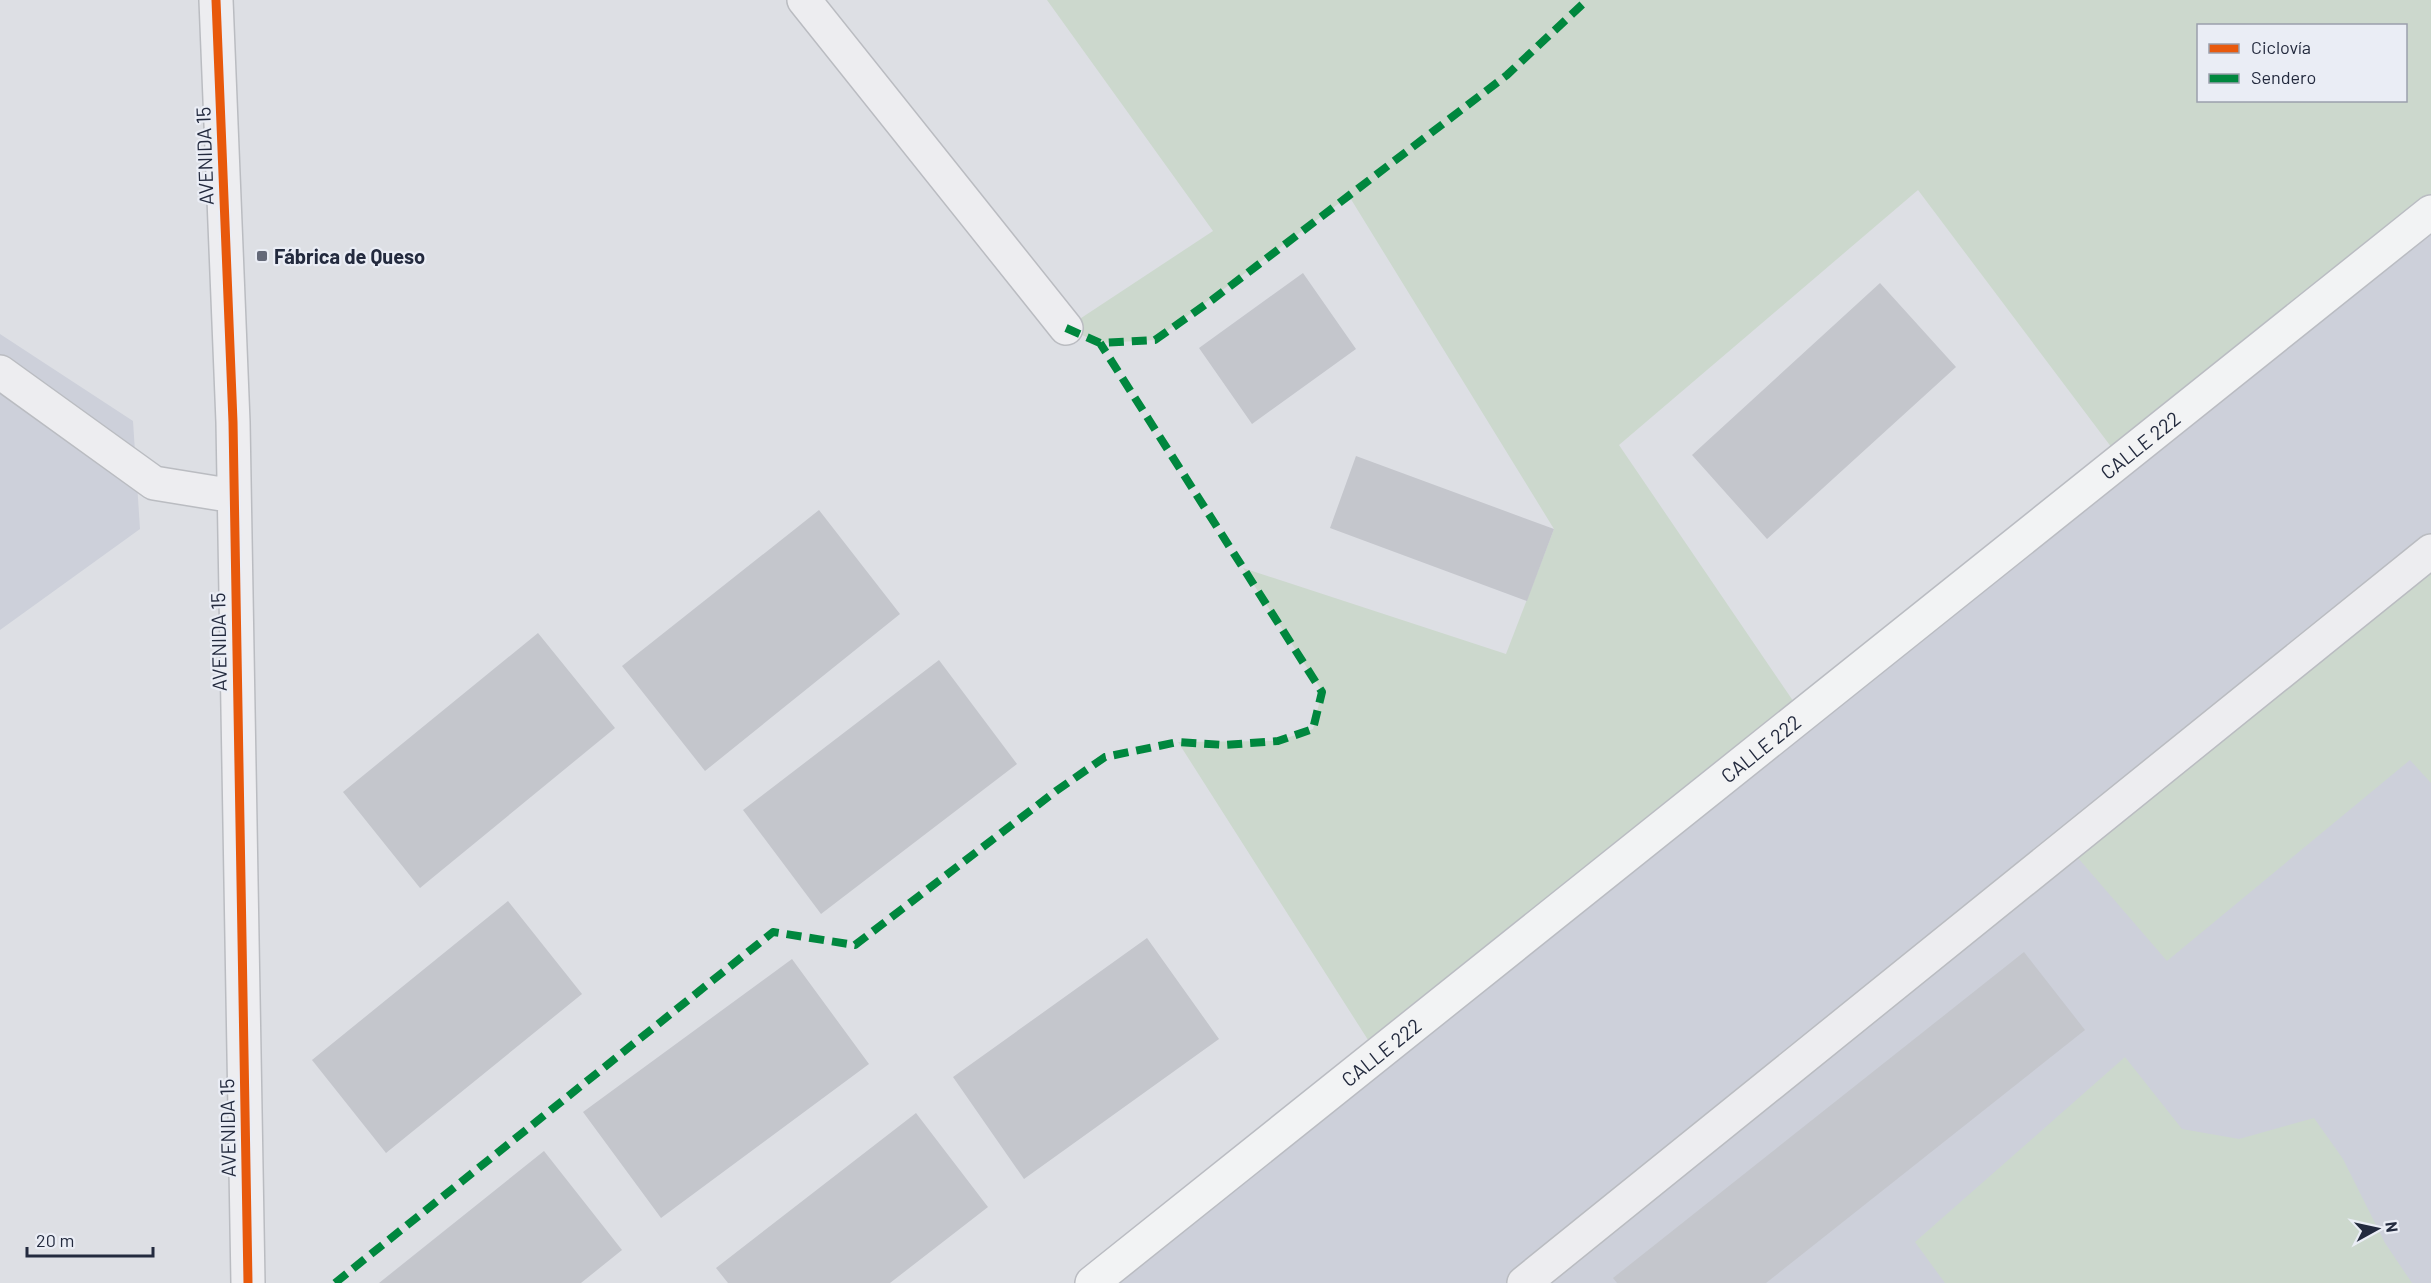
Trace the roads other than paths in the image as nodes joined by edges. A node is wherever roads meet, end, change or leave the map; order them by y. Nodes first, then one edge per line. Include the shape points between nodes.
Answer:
1 (216, 0) edge
2 (804, 0) edge
3 (2431, 212) edge
4 (1066, 328) dead end
5 (0, 372) edge
6 (234, 495) junction
7 (2431, 551) edge
8 (248, 1283) edge
9 (1092, 1283) edge
10 (1524, 1283) edge

1 - 6 street, AVENIDA 15
2 - 4 street
3 - 9 main road, CALLE 222
5 - 6 street via 154,483
6 - 8 street, AVENIDA 15
7 - 10 street

